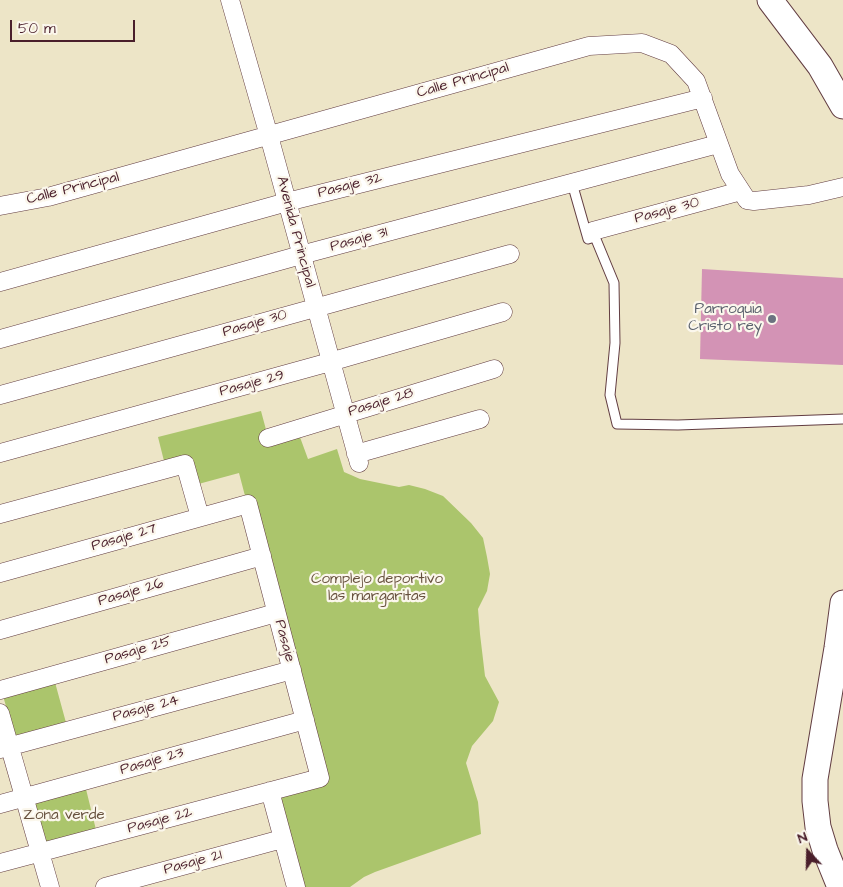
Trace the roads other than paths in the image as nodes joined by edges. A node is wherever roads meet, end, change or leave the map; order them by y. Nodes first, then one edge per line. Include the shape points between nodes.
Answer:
1 (230, 0) edge
2 (770, 0) edge
3 (703, 98) junction
4 (843, 106) edge
5 (269, 136) junction
6 (718, 144) junction
7 (572, 183) junction
8 (843, 187) edge
9 (741, 191) junction
10 (287, 202) junction
11 (0, 206) edge
12 (593, 232) dead end
13 (510, 254) dead end
14 (301, 255) junction
15 (0, 282) edge
16 (315, 307) junction
17 (503, 312) dead end
18 (0, 339) edge
19 (330, 362) junction
20 (494, 369) dead end
21 (0, 395) edge
22 (345, 414) junction
23 (480, 419) dead end
24 (843, 419) edge
25 (268, 438) dead end
26 (0, 453) edge
27 (248, 504) joint
28 (0, 514) edge
29 (200, 517) junction
30 (262, 556) junction
31 (0, 573) edge
32 (843, 603) edge
33 (276, 613) junction
34 (0, 630) edge
35 (840, 649) edge
36 (292, 670) junction
37 (0, 690) edge
38 (0, 713) edge
39 (305, 720) junction
40 (5, 747) edge
41 (320, 778) joint
42 (270, 791) junction
43 (24, 797) junction
44 (0, 804) edge
45 (282, 839) junction
46 (40, 852) junction
47 (0, 863) edge
48 (50, 887) edge
49 (105, 887) edge
50 (296, 887) edge
51 (840, 887) edge

1 - 5 street, Avenida Principal
2 - 4 street via 820,66
3 - 5 street, Calle Principal via 696,81 671,54 642,43 589,46
3 - 6 street, Calle Principal
3 - 10 street, Pasaje 32
5 - 10 street, Avenida Principal
5 - 11 street, Calle Principal via 48,197
6 - 7 street, Pasaje 31
6 - 9 street, Calle Principal
7 - 14 street, Pasaje 31
7 - 24 lane via 588,239 595,238 614,283 615,343 610,395 617,424
8 - 9 street via 809,195 754,201 747,200
9 - 12 street, Pasaje 30
10 - 14 street, Avenida Principal
10 - 15 street, Pasaje 32
13 - 16 street, Pasaje 30
14 - 16 street, Avenida Principal
14 - 18 street, Pasaje 31
16 - 19 street, Avenida Principal
16 - 21 street, Pasaje 30
17 - 19 street, Pasaje 29
19 - 22 street, Avenida Principal
19 - 26 street, Pasaje 29
20 - 22 street, Pasaje 28
22 - 23 street, Avenida Principal via 358,458
22 - 25 street, Pasaje 28
27 - 29 street, Pasaje 27
27 - 30 street, Pasaje
28 - 29 street via 185,464
29 - 31 street, Pasaje 27
30 - 33 street, Pasaje
30 - 34 street, Pasaje 26
32 - 35 street
33 - 36 street, Pasaje
33 - 37 street, Pasaje 25
35 - 51 street via 815,770 814,792 820,834
36 - 39 street, Pasaje
36 - 40 street, Pasaje 24
38 - 40 street
39 - 41 street, Pasaje
39 - 43 street, Pasaje 23
40 - 43 street
41 - 42 street, Pasaje 22
42 - 45 street
42 - 46 street, Pasaje 22
43 - 44 street, Pasaje 23
43 - 46 street
45 - 49 street, Pasaje 21
45 - 50 street
46 - 47 street, Pasaje 22
46 - 48 street

